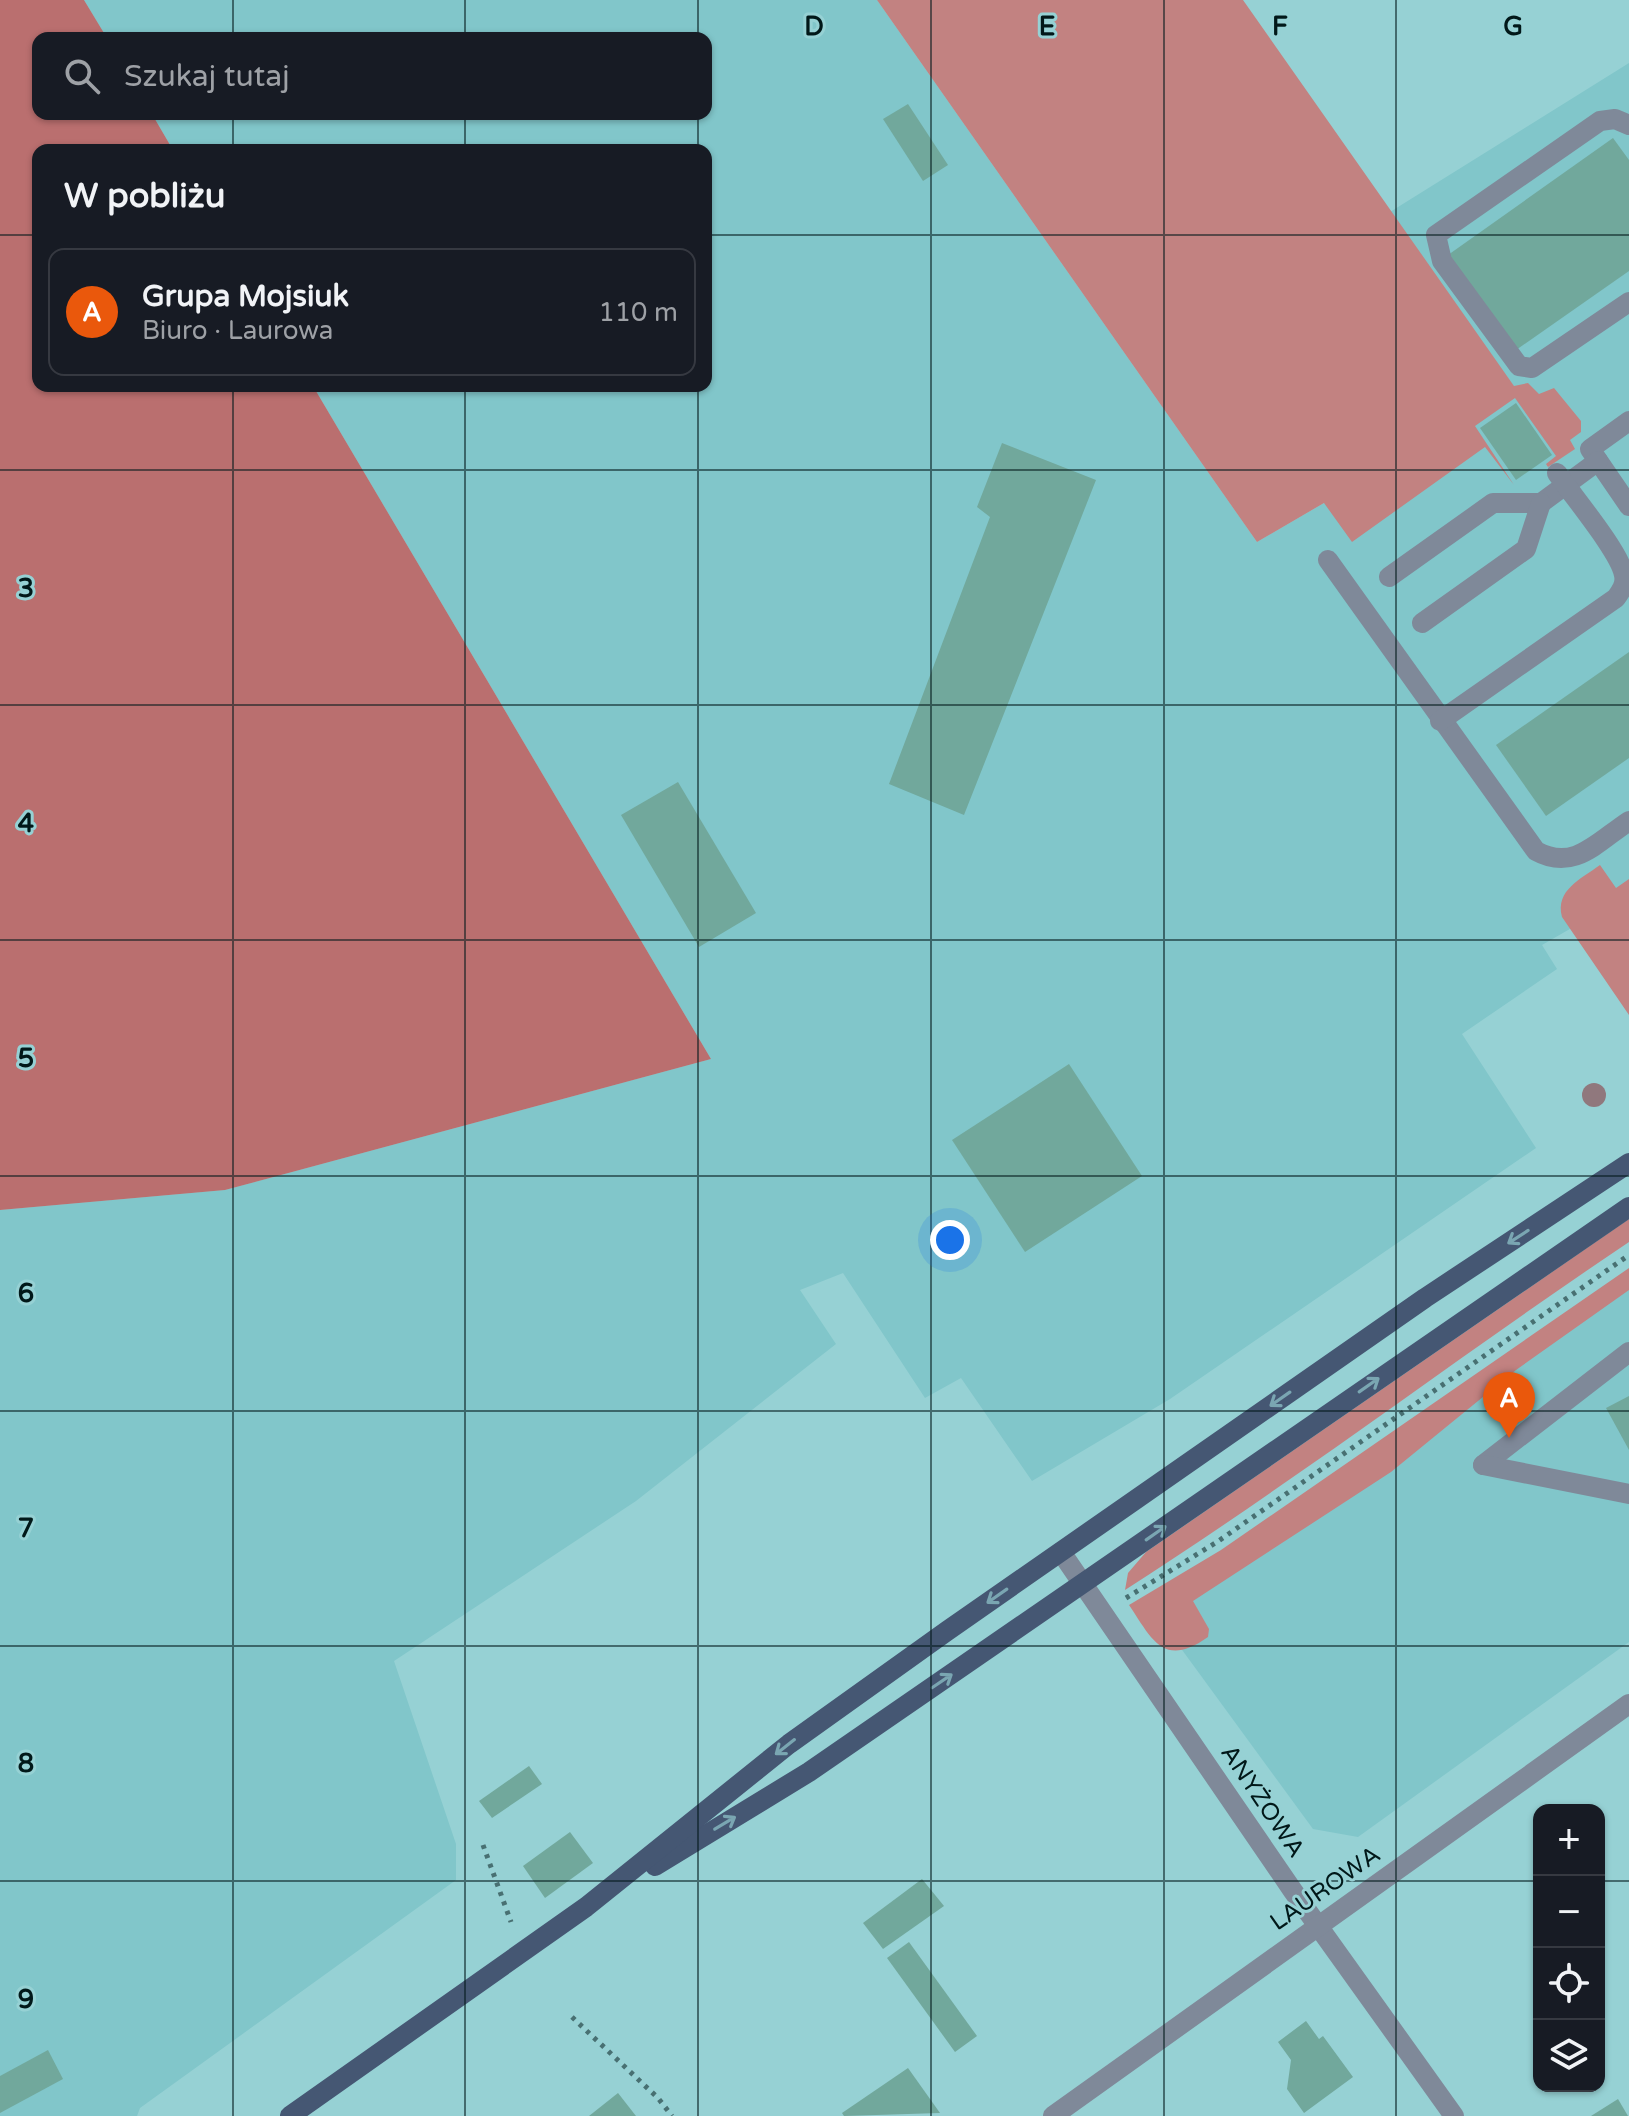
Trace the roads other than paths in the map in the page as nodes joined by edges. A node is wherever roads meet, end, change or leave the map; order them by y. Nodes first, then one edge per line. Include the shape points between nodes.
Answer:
1 (1629, 125) edge
2 (1629, 302) edge
3 (1629, 421) edge
4 (1598, 461) junction
5 (1561, 479) junction
6 (1541, 503) junction
7 (1628, 503) edge
8 (1622, 552) edge
9 (1328, 560) dead end
10 (1389, 577) dead end
11 (1422, 623) dead end
12 (1440, 721) junction
13 (1629, 821) edge
14 (1629, 1163) edge
15 (1629, 1207) edge
16 (1629, 1352) edge
17 (1629, 1494) edge
18 (1061, 1552) junction
19 (1084, 1584) junction
20 (1629, 1704) edge
21 (586, 1907) junction
22 (1317, 1925) junction
23 (290, 2116) edge
24 (1053, 2116) edge
25 (1454, 2116) edge

1 - 2 street via 1615,119 1600,121 1436,235 1442,261 1519,366 1532,368
3 - 4 street via 1590,449
4 - 5 street
4 - 7 street
5 - 6 street
5 - 8 street
6 - 10 street via 1493,503
6 - 11 street via 1526,549
8 - 12 street via 1623,588 1616,598
9 - 12 street
12 - 13 street via 1536,851 1553,860 1572,859
14 -> 18 main road
19 -> 15 main road
16 - 17 street via 1483,1465
18 - 19 street, ANYŻOWA
18 -> 21 main road via 789,1744
21 -> 19 main road via 809,1772
19 - 22 street, ANYŻOWA
20 - 22 street, LAUROWA
21 - 23 main road
22 - 24 street, LAUROWA
22 - 25 street, ANYŻOWA

